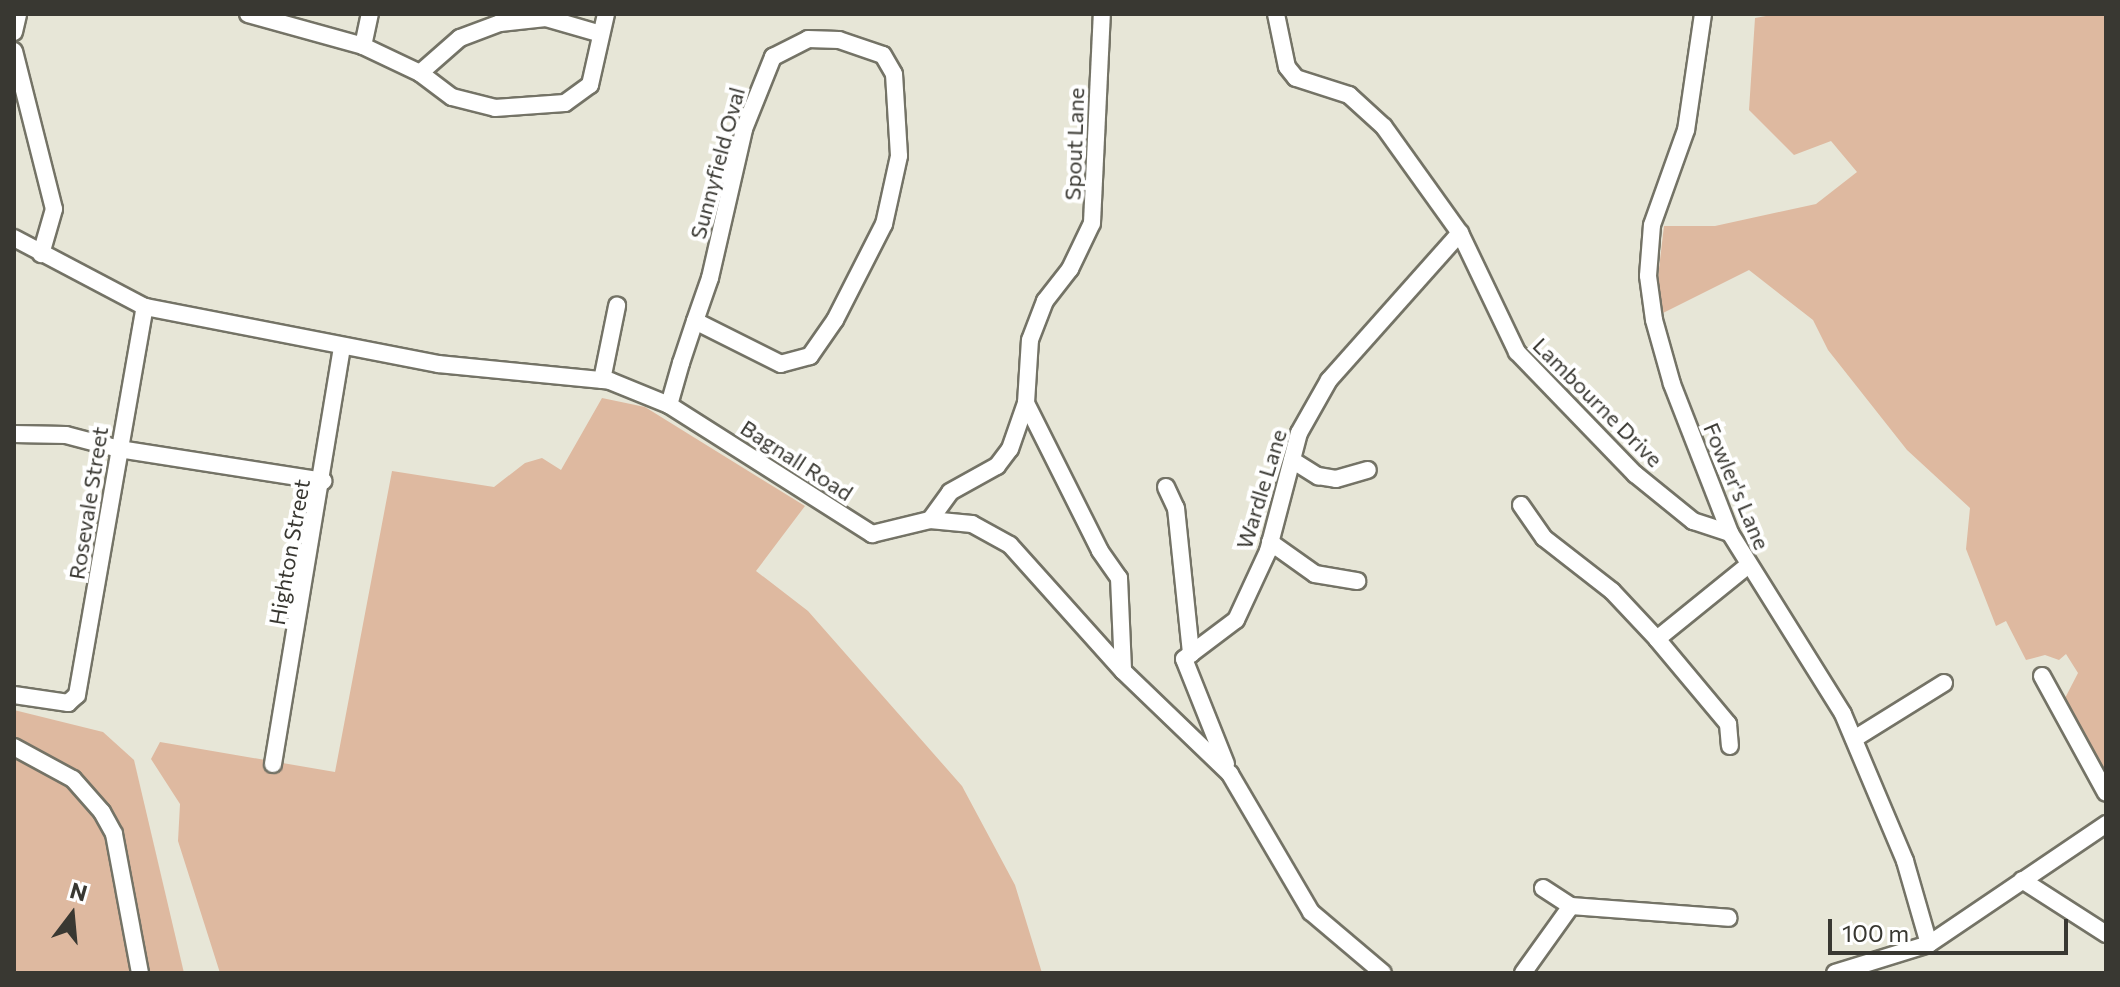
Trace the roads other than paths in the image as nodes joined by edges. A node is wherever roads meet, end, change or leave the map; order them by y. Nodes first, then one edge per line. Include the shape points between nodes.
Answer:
1 (18, 14) edge
2 (248, 14) edge
3 (370, 14) edge
4 (606, 14) edge
5 (1102, 14) edge
6 (1276, 14) edge
7 (1703, 14) edge
8 (14, 32) edge
9 (601, 34) junction
10 (363, 46) junction
11 (14, 51) edge
12 (420, 73) junction
13 (1460, 233) junction
14 (14, 238) edge
15 (41, 254) junction
16 (617, 306) dead end
17 (145, 307) junction
18 (695, 321) junction
19 (342, 348) junction
20 (602, 380) junction
21 (1026, 403) junction
22 (669, 405) junction
23 (14, 434) edge
24 (119, 449) junction
25 (1292, 460) junction
26 (1368, 470) dead end
27 (324, 481) junction
28 (1166, 487) dead end
29 (1521, 505) dead end
30 (930, 520) junction
31 (1730, 533) junction
32 (1270, 542) junction
33 (1747, 566) junction
34 (1357, 581) dead end
35 (1657, 639) junction
36 (1191, 654) junction
37 (1123, 671) junction
38 (2042, 676) dead end
39 (1944, 683) dead end
40 (14, 695) edge
41 (1854, 739) junction
42 (1730, 746) dead end
43 (14, 747) edge
44 (273, 764) dead end
45 (1230, 774) junction
46 (2106, 793) edge
47 (2106, 824) edge
48 (2022, 880) junction
49 (1543, 888) dead end
50 (1571, 906) junction
51 (1729, 918) dead end
52 (2106, 934) edge
53 (1929, 944) junction
54 (140, 973) edge
55 (1383, 973) edge
56 (1523, 973) edge
57 (1835, 973) edge

1 - 8 street
2 - 10 street
3 - 10 street
4 - 9 street
5 - 21 street, Spout Lane via 1092,223 1070,269 1045,301 1030,340
6 - 13 street, Lambourne Drive via 1287,67 1296,78 1349,95 1384,127
7 - 31 street, Fowler's Lane via 1686,130 1652,225 1648,276 1672,384
9 - 12 street via 546,18 500,23 460,38
9 - 12 street via 590,85 565,103 495,108 452,97
10 - 12 street
11 - 15 street via 54,209
13 - 25 street, Wardle Lane via 1329,380 1299,433
13 - 31 street, Lambourne Drive via 1517,352 1635,474 1693,521
14 - 15 street, Bagnall Road
15 - 17 street, Bagnall Road
16 - 20 street
17 - 19 street, Bagnall Road
17 - 24 street, Rosevale Street
18 - 18 street, Sunnyfield Oval via 781,364 810,356 835,320 884,224 899,156 894,74 883,55 839,40 808,39 773,57 744,129
18 - 22 street, Sunnyfield Oval
19 - 20 street, Bagnall Road via 509,374
19 - 27 street, Highton Street
20 - 22 street, Bagnall Road
21 - 30 street, Spout Lane via 997,466 950,492
21 - 37 street via 1100,551 1119,578
22 - 30 street, Bagnall Road via 872,534
23 - 24 street via 66,435
24 - 27 street
24 - 40 street, Rosevale Street via 82,680 68,703
25 - 26 street via 1318,476 1336,479
25 - 32 street, Wardle Lane
27 - 44 street, Highton Street
28 - 36 street via 1176,508
29 - 35 street via 1544,538 1612,591
30 - 37 street, Bagnall Road via 972,524 1010,545
31 - 33 street, Fowler's Lane
32 - 34 street via 1315,574
32 - 36 street, Wardle Lane via 1236,620
33 - 35 street
33 - 41 street, Fowler's Lane
35 - 42 street via 1728,724
36 - 45 street via 1184,659
37 - 45 street, Bagnall Road
38 - 46 street
39 - 41 street
41 - 53 street, Fowler's Lane via 1905,861
43 - 54 street via 73,779 102,812 114,834
45 - 55 street, Bagnall Road via 1311,912
47 - 48 street
48 - 52 street
48 - 53 street
49 - 50 street
50 - 51 street
50 - 56 street
53 - 57 street

